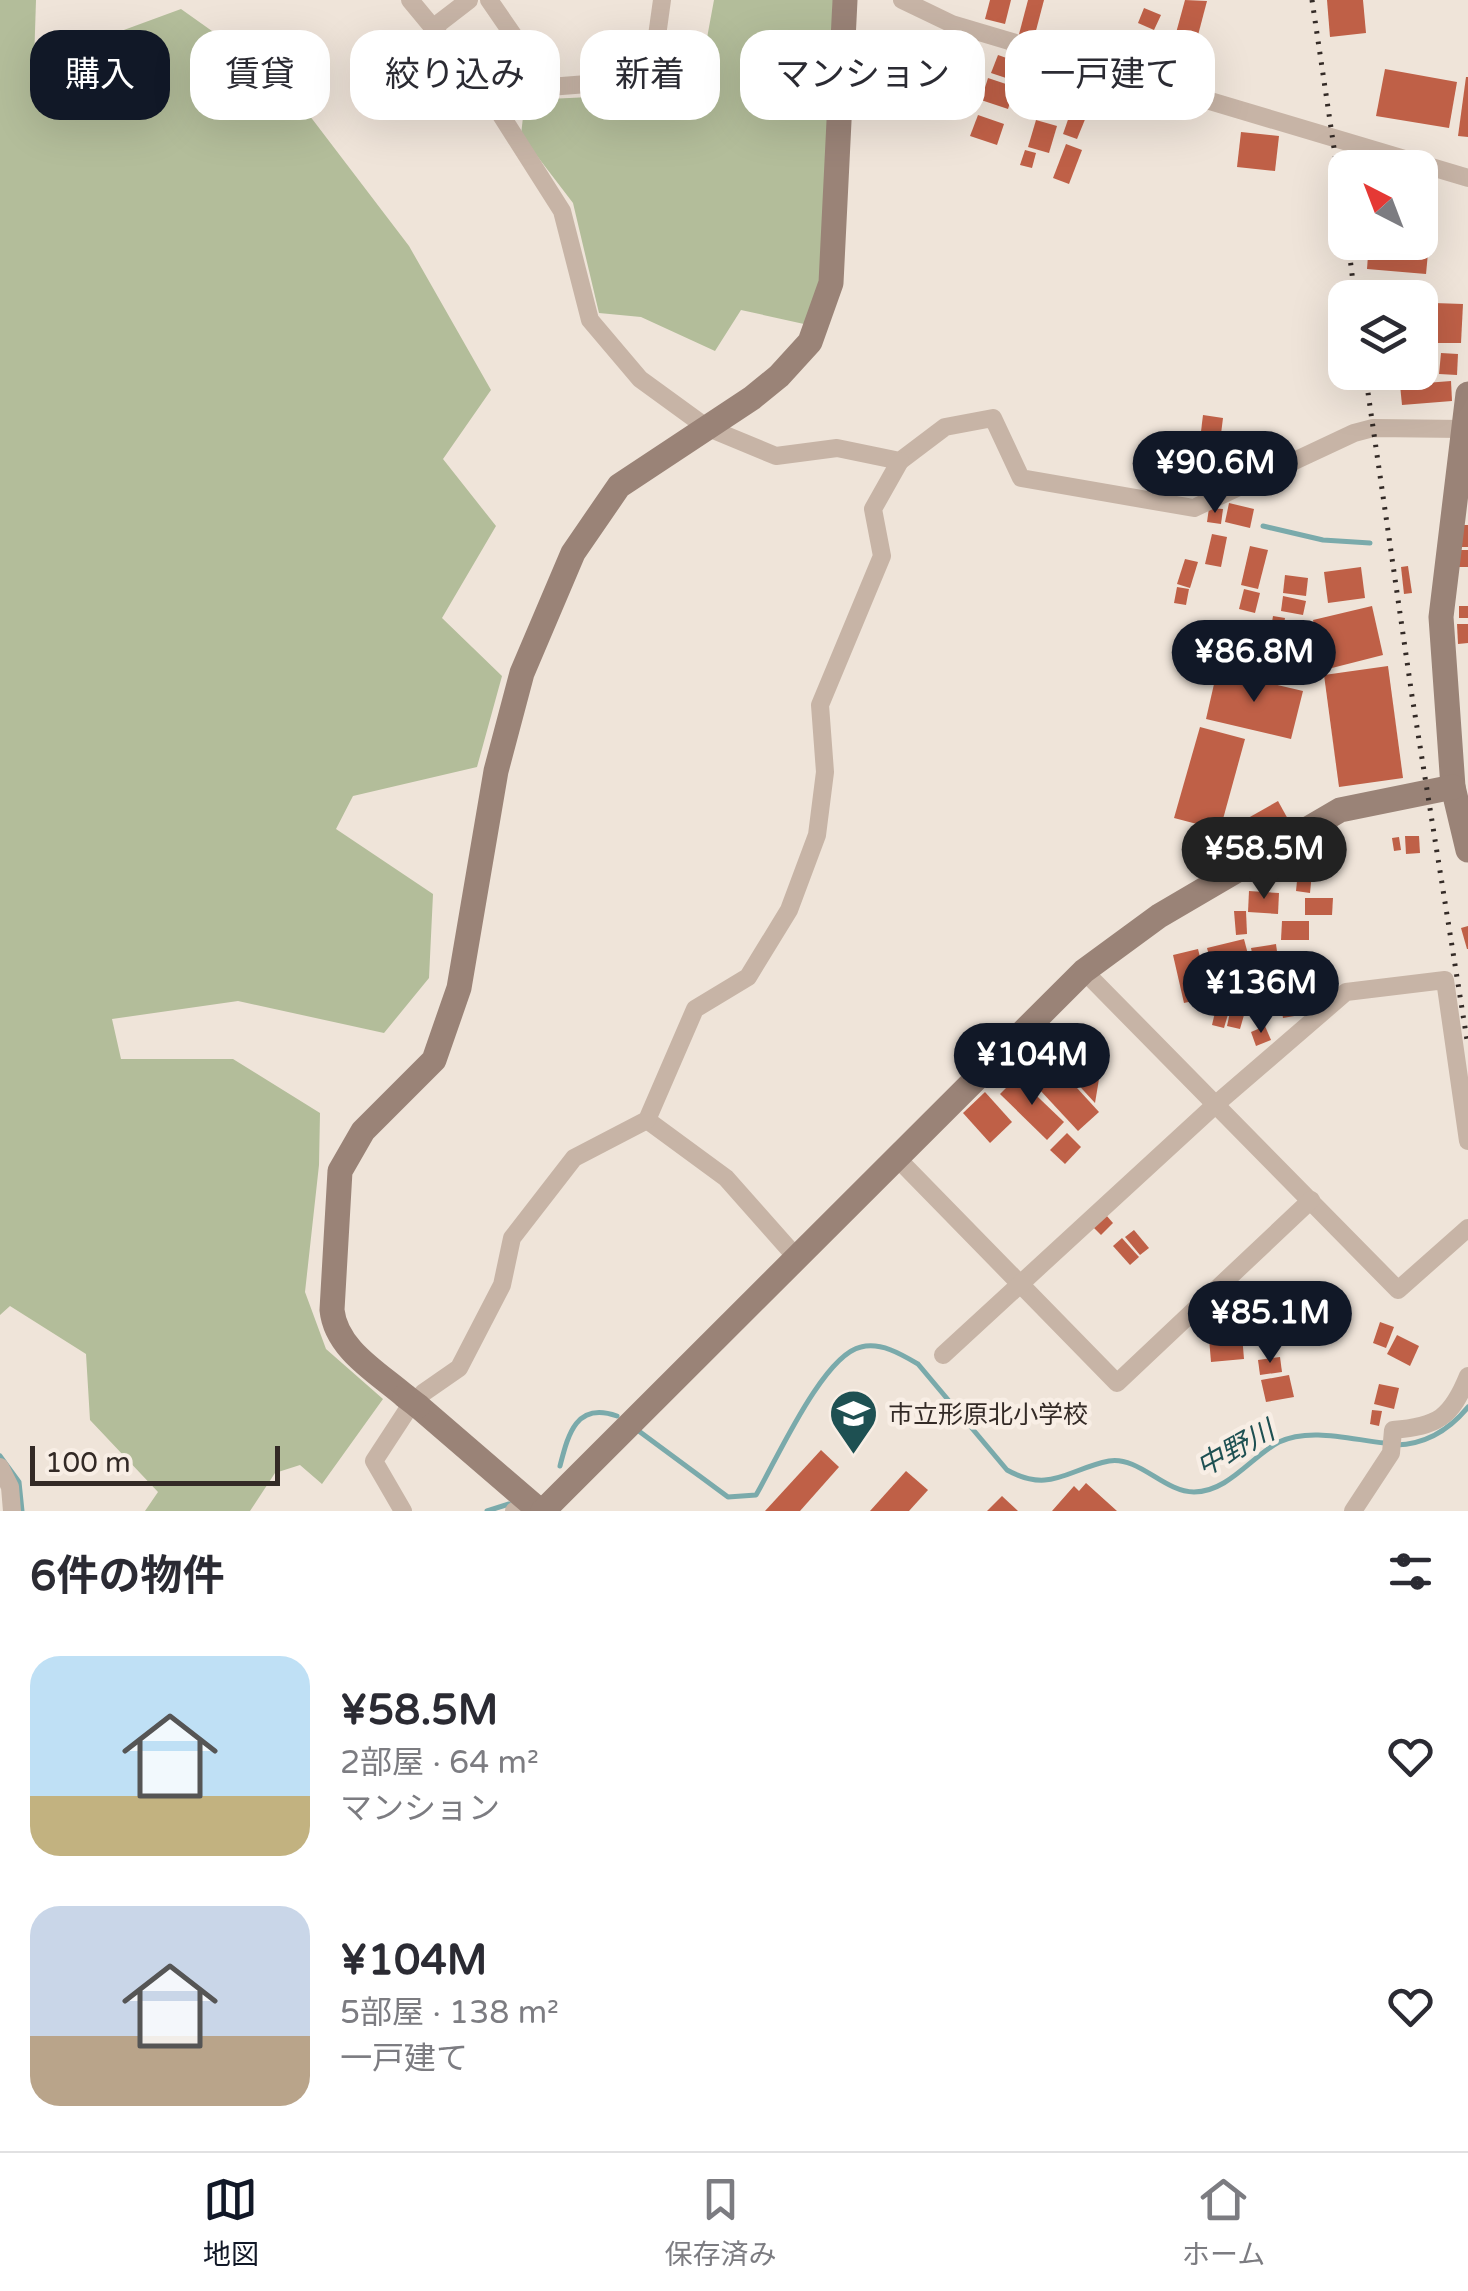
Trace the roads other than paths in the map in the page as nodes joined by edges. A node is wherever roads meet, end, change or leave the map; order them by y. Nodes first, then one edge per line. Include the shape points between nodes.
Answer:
1 (410, 0) edge
2 (469, 0) edge
3 (490, 0) edge
4 (662, 0) edge
5 (845, 0) edge
6 (902, 0) edge
7 (434, 27) junction
8 (1468, 178) edge
9 (1468, 394) edge
10 (706, 428) junction
11 (1464, 429) junction
12 (900, 461) junction
13 (1460, 510) edge
14 (1453, 787) junction
15 (1468, 850) edge
16 (1084, 971) junction
17 (1215, 1105) junction
18 (647, 1120) junction
19 (1468, 1142) edge
20 (896, 1157) junction
21 (1311, 1200) junction
22 (1468, 1228) edge
23 (796, 1256) junction
24 (1018, 1283) junction
25 (943, 1355) dead end
26 (1468, 1376) edge
27 (5, 1476) edge
28 (12, 1511) edge
29 (403, 1511) edge
30 (542, 1511) edge
31 (1354, 1511) edge

1 - 7 street
2 - 7 street
3 - 4 street via 549,87 651,79
5 - 10 street via 830,283 810,342 779,376
6 - 8 street via 952,24
7 - 10 street via 487,94 562,210 590,320 640,379
9 - 11 street
10 - 12 street via 776,456 837,448
10 - 30 street via 619,486 573,553 522,673 496,771 459,988 434,1060 363,1131 340,1170 334,1327 352,1351
11 - 12 street via 1354,433 1194,508 1021,478 993,418 945,426
11 - 13 street
12 - 18 street via 873,509 882,556 820,705 825,772 817,835 789,910 748,977 696,1009
13 - 14 street via 1441,617
14 - 15 street
14 - 16 street via 1340,810 1159,916
16 - 17 street
16 - 20 street
17 - 19 street via 1346,992 1446,980
17 - 21 street
17 - 24 street
18 - 23 street via 726,1178
18 - 29 street via 574,1158 512,1238 502,1285 459,1368 414,1402 374,1462
20 - 23 street
20 - 24 street
21 - 22 street via 1398,1290
21 - 24 street via 1117,1384
23 - 30 street
24 - 25 street
26 - 31 street via 1444,1416 1425,1427 1393,1430
27 - 28 street

